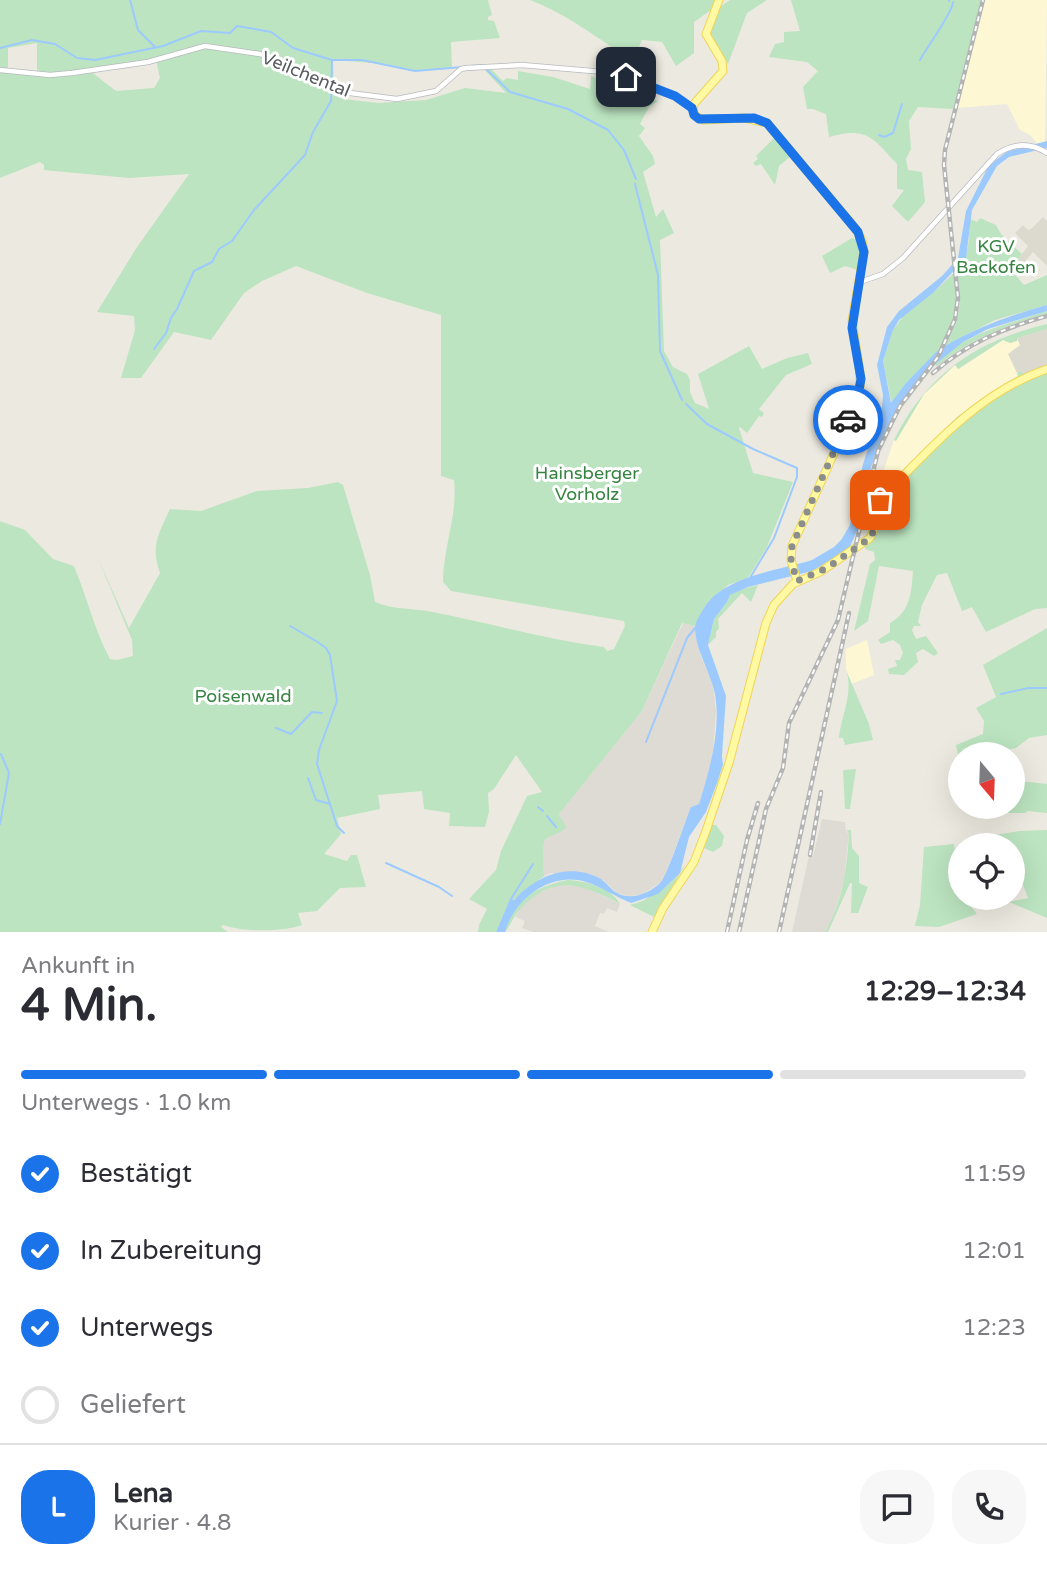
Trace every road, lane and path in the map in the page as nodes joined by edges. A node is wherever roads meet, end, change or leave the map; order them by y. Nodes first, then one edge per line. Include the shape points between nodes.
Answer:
1 (719, 0) edge
2 (0, 70) edge
3 (692, 108) junction
4 (1045, 151) edge
5 (859, 283) junction
6 (1047, 369) edge
7 (796, 578) junction
8 (652, 932) edge

1 - 3 main road via 706,34 723,71
2 - 3 street, Veilchental via 72,73 148,62 205,46 260,54 356,95 408,98 436,90 461,69 535,66 604,72 675,96
3 - 5 main road via 703,120 754,118 769,124 858,232 864,252
4 - 5 street via 1033,145 997,154 903,258 890,270
5 - 7 main road via 852,328 861,375 859,391 793,542 790,553
6 - 7 main road via 1006,388 956,423 884,496 870,538 827,568
7 - 8 main road via 772,609 727,772 698,853

